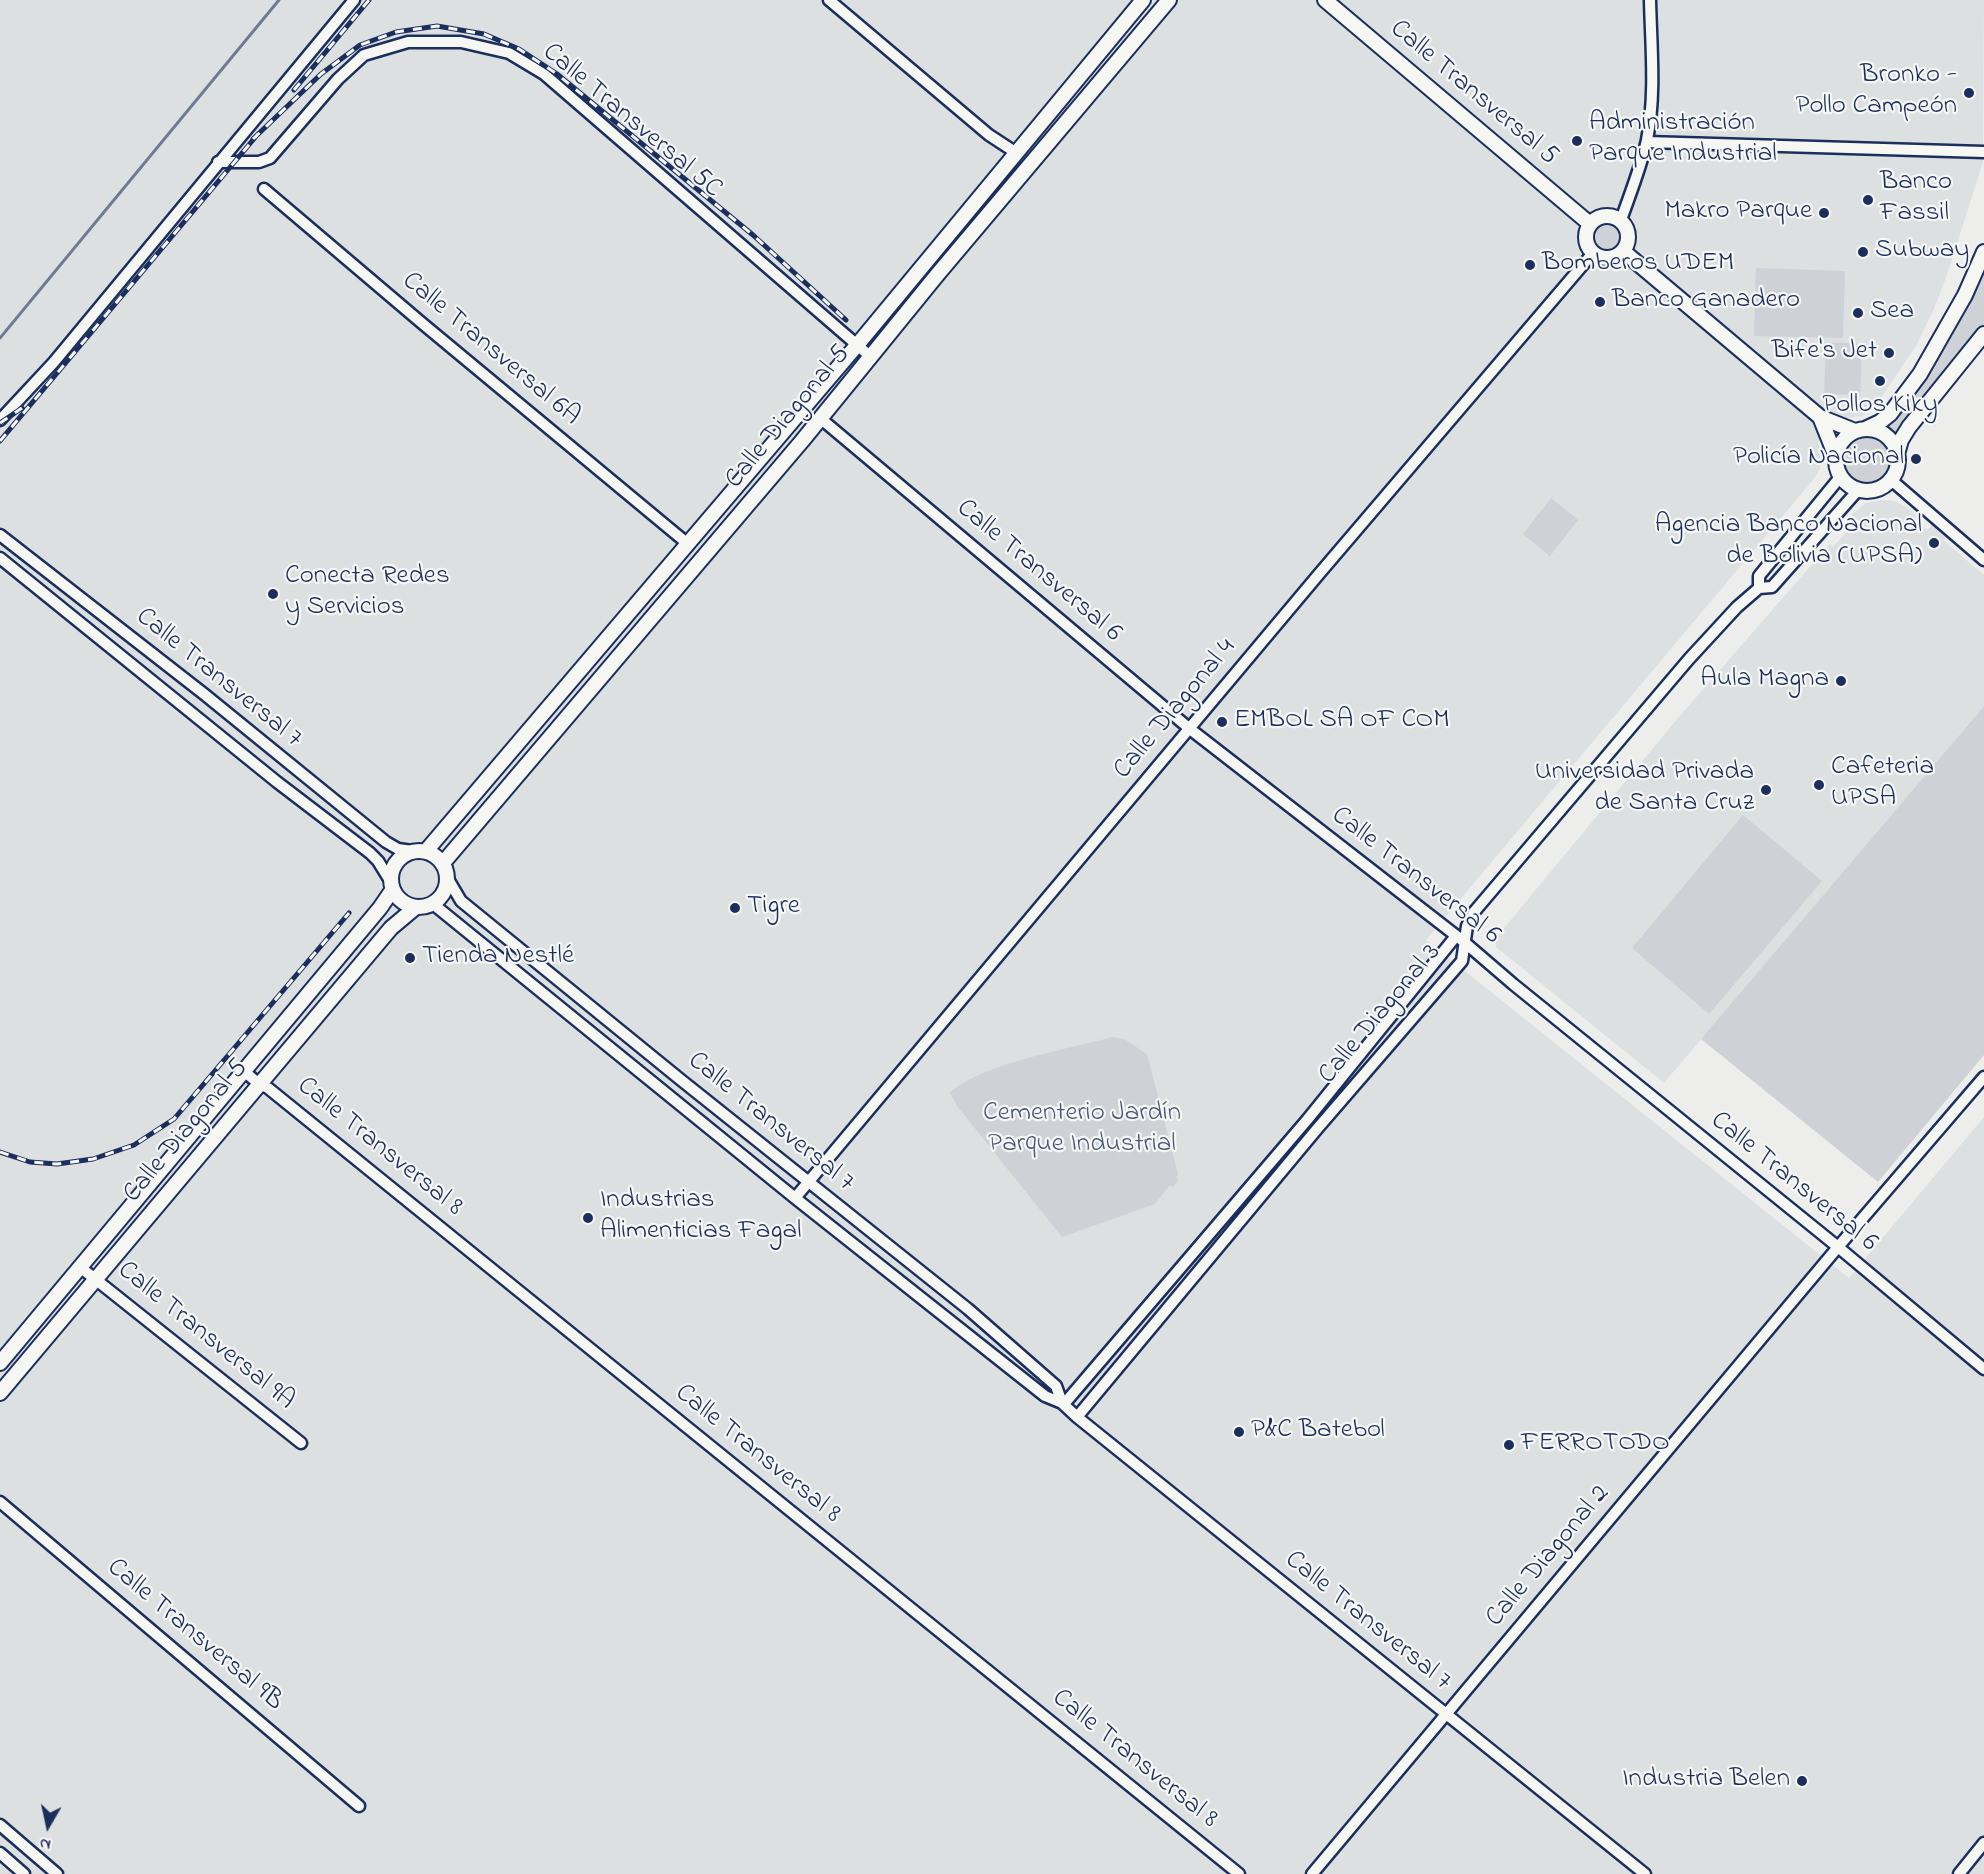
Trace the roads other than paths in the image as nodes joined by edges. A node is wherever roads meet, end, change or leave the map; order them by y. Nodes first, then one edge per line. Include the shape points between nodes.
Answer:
1 (354, 0) edge
2 (830, 0) edge
3 (1143, 0) edge
4 (1168, 0) edge
5 (1325, 0) edge
6 (1650, 0) edge
7 (1106, 43) junction
8 (1119, 57) junction
9 (1647, 142) junction
10 (1015, 152) junction
11 (1984, 152) edge
12 (218, 162) junction
13 (264, 189) dead end
14 (1621, 220) junction
15 (1590, 224) junction
16 (1623, 251) junction
17 (1984, 252) edge
18 (1593, 253) junction
19 (926, 262) junction
20 (937, 274) junction
21 (1984, 334) edge
22 (858, 344) junction
23 (871, 357) junction
24 (1820, 417) junction
25 (820, 418) junction
26 (0, 420) edge
27 (1860, 430) junction
28 (1897, 454) junction
29 (1836, 457) junction
30 (1841, 476) junction
31 (1890, 479) junction
32 (1859, 489) junction
33 (0, 535) edge
34 (688, 544) junction
35 (1785, 545) junction
36 (17, 548) junction
37 (1799, 557) junction
38 (1984, 560) edge
39 (3, 561) edge
40 (1759, 588) junction
41 (636, 604) junction
42 (652, 619) junction
43 (140, 644) junction
44 (126, 660) junction
45 (1190, 729) junction
46 (290, 766) junction
47 (277, 782) junction
48 (419, 851) junction
49 (443, 863) junction
50 (448, 879) junction
51 (392, 886) junction
52 (433, 904) junction
53 (416, 907) junction
54 (1460, 939) junction
55 (564, 985) junction
56 (552, 999) junction
57 (245, 1071) junction
58 (1984, 1077) edge
59 (259, 1084) junction
60 (807, 1182) junction
61 (795, 1198) junction
62 (1838, 1247) junction
63 (80, 1267) junction
64 (95, 1278) junction
65 (0, 1363) edge
66 (1984, 1369) edge
67 (0, 1393) edge
68 (1063, 1404) junction
69 (1077, 1417) junction
70 (301, 1443) dead end
71 (0, 1502) edge
72 (1445, 1715) junction
73 (359, 1806) dead end
74 (0, 1825) edge
75 (1984, 1843) edge
76 (0, 1853) edge
77 (24, 1874) edge
78 (57, 1874) edge
79 (1239, 1874) edge
80 (1312, 1874) edge
81 (1645, 1874) edge
82 (1959, 1874) edge

1 - 12 street
2 - 10 street via 989,135
3 - 7 main road, Calle Diagonal 5
4 - 8 main road, Calle Diagonal 5
5 - 15 main road, Calle Transversal 5
6 - 9 street via 1652,88
7 - 8 street
7 - 10 main road, Calle Diagonal 5
8 - 20 main road, Calle Diagonal 5
9 - 11 street
9 - 14 street
10 - 19 main road, Calle Diagonal 5
12 - 22 street, Calle Transversal 5C via 259,162 270,158 363,55 408,42 461,42 508,53 544,74
12 - 26 street via 54,362
13 - 34 street, Calle Transversal 6A
14 - 15 main road via 1601,216
14 - 16 main road via 1629,238
15 - 18 main road via 1586,236
16 - 18 main road via 1612,258
16 - 24 main road
17 - 27 main road via 1965,295 1920,374 1890,414
18 - 45 street, Calle Diagonal 4
19 - 20 street
19 - 22 main road, Calle Diagonal 5
20 - 23 main road, Calle Diagonal 5
21 - 28 main road via 1909,427
22 - 23 street, Calle Transversal 5C
22 - 34 main road, Calle Diagonal 5
23 - 25 main road, Calle Diagonal 5
24 - 27 main road
24 - 29 main road
25 - 42 main road, Calle Diagonal 5
25 - 45 street, Calle Transversal 6
27 - 28 main road via 1876,430 1886,436
27 - 29 main road via 1842,441
28 - 31 main road
29 - 30 main road
30 - 32 main road
30 - 35 street, Calle Diagonal 3
31 - 32 main road via 1876,489
31 - 38 street
32 - 37 street, Calle Diagonal 3
33 - 36 street, Calle Transversal 7
34 - 41 main road, Calle Diagonal 5
35 - 37 street
35 - 40 street, Calle Diagonal 3 via 1759,576
36 - 39 street
36 - 43 street, Calle Transversal 7
37 - 40 street, Calle Diagonal 3 via 1772,587
39 - 44 street, Calle Transversal 7
40 - 54 street, Calle Diagonal 3 via 1689,659 1482,903
41 - 42 main road
41 - 48 main road, Calle Diagonal 5
42 - 49 main road, Calle Diagonal 5
43 - 44 street
43 - 46 street, Calle Transversal 7
44 - 47 street, Calle Transversal 7
45 - 54 street, Calle Transversal 6
45 - 60 street, Calle Diagonal 4
46 - 47 street
46 - 48 street, Calle Transversal 7 via 386,842 398,849
47 - 51 street, Calle Transversal 7 via 370,853
48 - 49 main road
48 - 51 main road via 398,859 393,866
49 - 50 main road
50 - 52 main road via 444,893
50 - 55 street, Calle Transversal 7 via 461,901
51 - 53 main road via 402,901
51 - 57 main road, Calle Diagonal 5 via 380,908
52 - 53 main road
52 - 56 street, Calle Transversal 7
53 - 59 main road, Calle Diagonal 5 via 391,928
54 - 62 street, Calle Transversal 6
54 - 68 street
54 - 69 street, Calle Diagonal 3 via 1462,961
55 - 56 street
55 - 60 street, Calle Transversal 7
56 - 61 street, Calle Transversal 7
57 - 59 street, Calle Transversal 8
57 - 63 main road, Calle Diagonal 5
58 - 62 street, Calle Diagonal 2
59 - 64 main road, Calle Diagonal 5
59 - 79 street, Calle Transversal 8
60 - 61 street, Calle Diagonal 4
60 - 68 street, Calle Transversal 7 via 977,1317 1056,1386
61 - 68 street, Calle Transversal 7 via 1045,1396
62 - 66 street, Calle Transversal 6
62 - 72 street, Calle Diagonal 2
63 - 64 street, Calle Transversal 9A
63 - 65 main road, Calle Diagonal 5
64 - 67 main road, Calle Diagonal 5
64 - 70 street, Calle Transversal 9A
68 - 69 street, Calle Transversal 7
69 - 72 street, Calle Transversal 7
71 - 73 street, Calle Transversal 9B
72 - 80 street, Calle Diagonal 2
72 - 81 street, Calle Transversal 7
74 - 78 street
75 - 82 street
76 - 77 street

